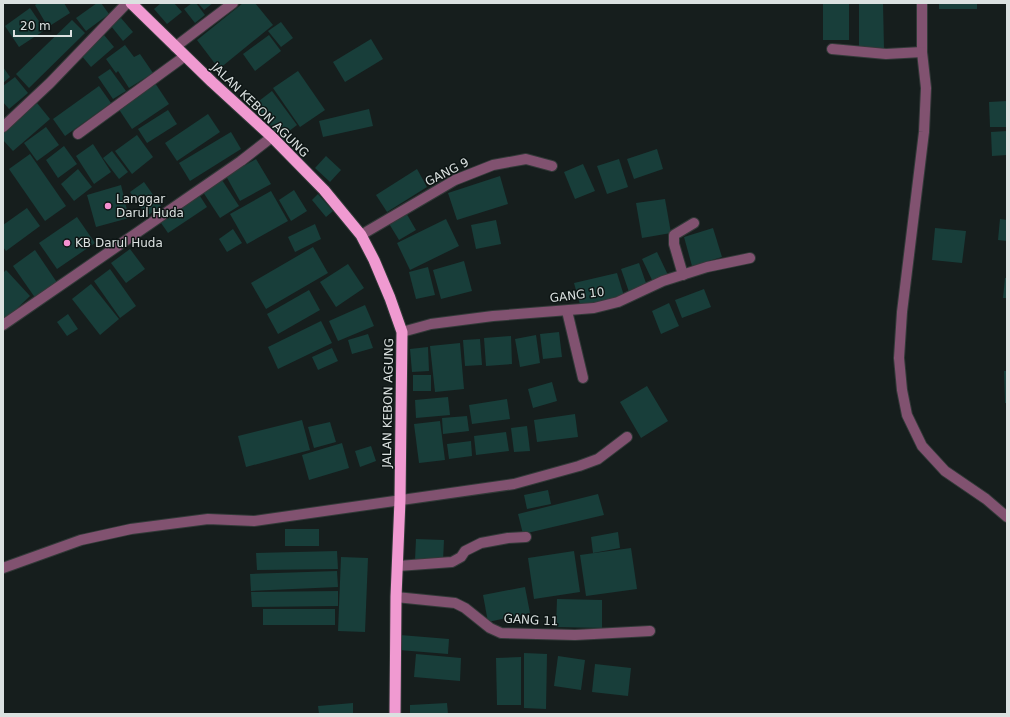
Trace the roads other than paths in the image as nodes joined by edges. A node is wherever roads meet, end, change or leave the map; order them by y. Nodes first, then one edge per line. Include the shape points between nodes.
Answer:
1 (127, 3) edge
2 (131, 3) edge
3 (233, 3) edge
4 (922, 3) edge
5 (175, 47) junction
6 (832, 49) dead end
7 (922, 52) junction
8 (185, 56) junction
9 (3, 126) edge
10 (78, 134) dead end
11 (272, 137) junction
12 (552, 166) dead end
13 (694, 223) dead end
14 (361, 235) junction
15 (750, 258) dead end
16 (683, 275) junction
17 (567, 311) junction
18 (3, 325) edge
19 (402, 332) junction
20 (583, 378) dead end
21 (627, 437) dead end
22 (400, 500) junction
23 (1007, 518) edge
24 (526, 537) dead end
25 (398, 566) junction
26 (3, 568) edge
27 (396, 597) junction
28 (650, 631) dead end
29 (395, 714) edge

1 - 9 street via 50,83
2 - 5 highway, JALAN KEBON AGUNG
3 - 5 street
4 - 7 street
5 - 8 highway, JALAN KEBON AGUNG
6 - 7 street via 886,54
7 - 23 street via 926,88 924,132 902,312 899,358 902,390 907,415 922,446 945,471 986,499
8 - 10 street
8 - 11 highway, JALAN KEBON AGUNG
11 - 14 highway, JALAN KEBON AGUNG via 324,190
11 - 18 street
12 - 14 street, GANG 9 via 526,159 494,165 455,180
13 - 16 street via 674,235
14 - 19 highway, JALAN KEBON AGUNG via 374,260
15 - 16 street, GANG 10
16 - 17 street, GANG 10 via 618,302
17 - 19 street, GANG 10 via 493,316 431,324
17 - 20 street
19 - 22 highway, JALAN KEBON AGUNG
21 - 22 street via 598,459 579,466 514,484
22 - 25 highway, JALAN KEBON AGUNG
22 - 26 street via 254,521 208,519 131,529 81,540
24 - 25 street via 482,543 465,551 452,562
25 - 27 highway, JALAN KEBON AGUNG
27 - 28 street, GANG 11 via 455,603 501,633 575,635
27 - 29 highway, JALAN KEBON AGUNG

